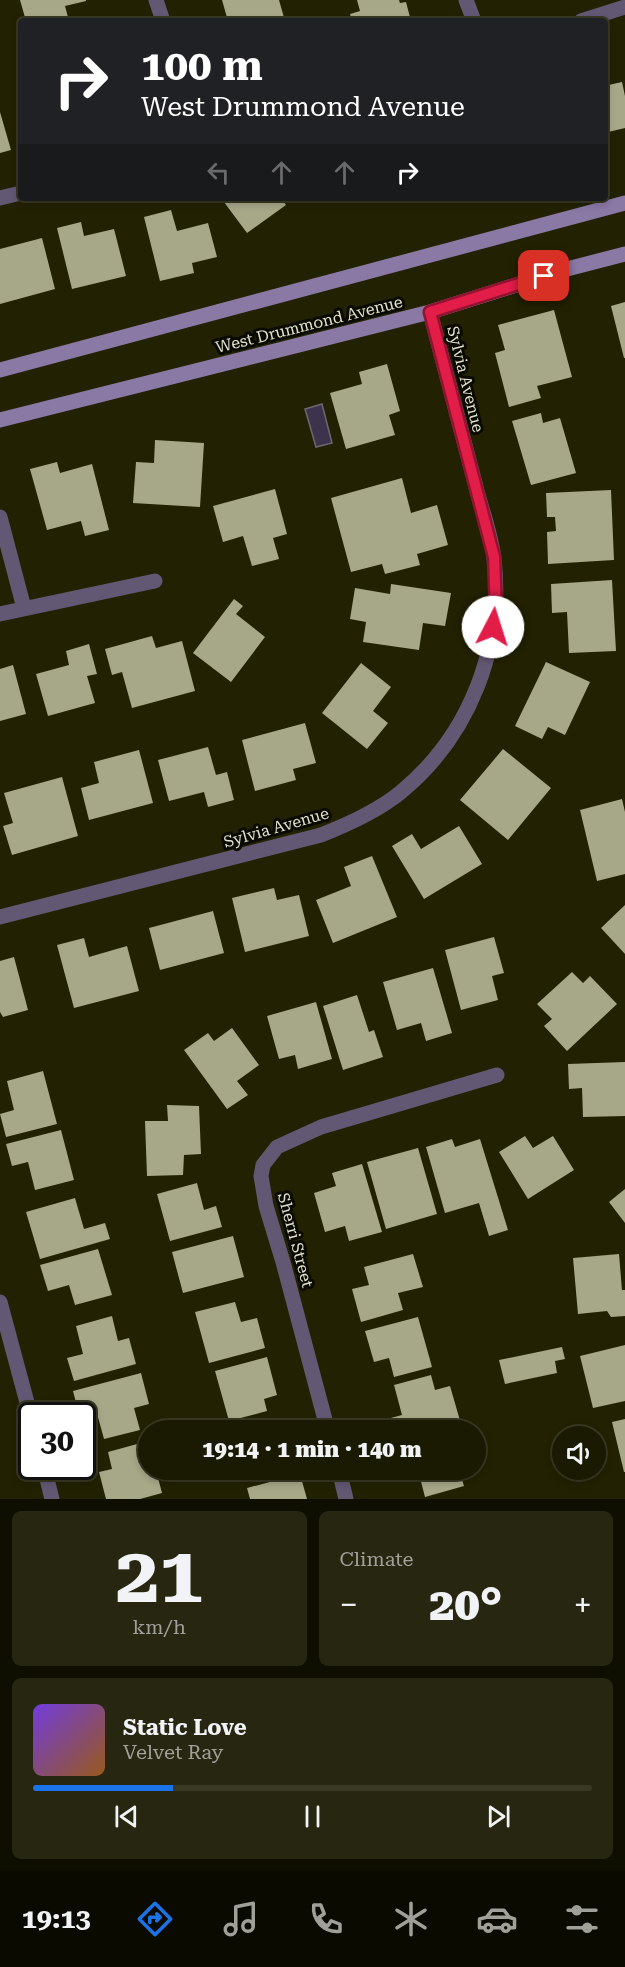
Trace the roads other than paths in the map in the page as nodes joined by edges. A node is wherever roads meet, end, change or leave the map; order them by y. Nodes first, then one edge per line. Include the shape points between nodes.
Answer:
1 (156, 0) edge
2 (466, 0) edge
3 (625, 8) edge
4 (162, 18) edge
5 (473, 18) edge
6 (591, 18) edge
7 (18, 194) edge
8 (0, 198) edge
9 (625, 203) edge
10 (625, 254) edge
11 (430, 312) junction
12 (0, 370) edge
13 (0, 420) edge
14 (0, 517) edge
15 (155, 581) dead end
16 (24, 608) junction
17 (0, 614) edge
18 (0, 917) edge
19 (497, 1075) dead end
20 (0, 1302) edge
21 (27, 1402) edge
22 (325, 1420) edge
23 (47, 1480) edge
24 (341, 1480) edge
25 (52, 1499) edge
26 (346, 1499) edge

1 - 4 street
2 - 5 street
3 - 6 street
7 - 8 street
9 - 12 main road, West Drummond Avenue
10 - 11 main road, West Drummond Avenue
11 - 13 main road, West Drummond Avenue
11 - 18 street, Sylvia Avenue via 494,557 496,610 487,662 468,711 438,756 400,793 355,821 321,835
14 - 16 street
15 - 16 street
16 - 17 street
19 - 22 street, Sherri Street via 321,1127 277,1147 263,1166 266,1206
20 - 21 street
23 - 25 street
24 - 26 street

